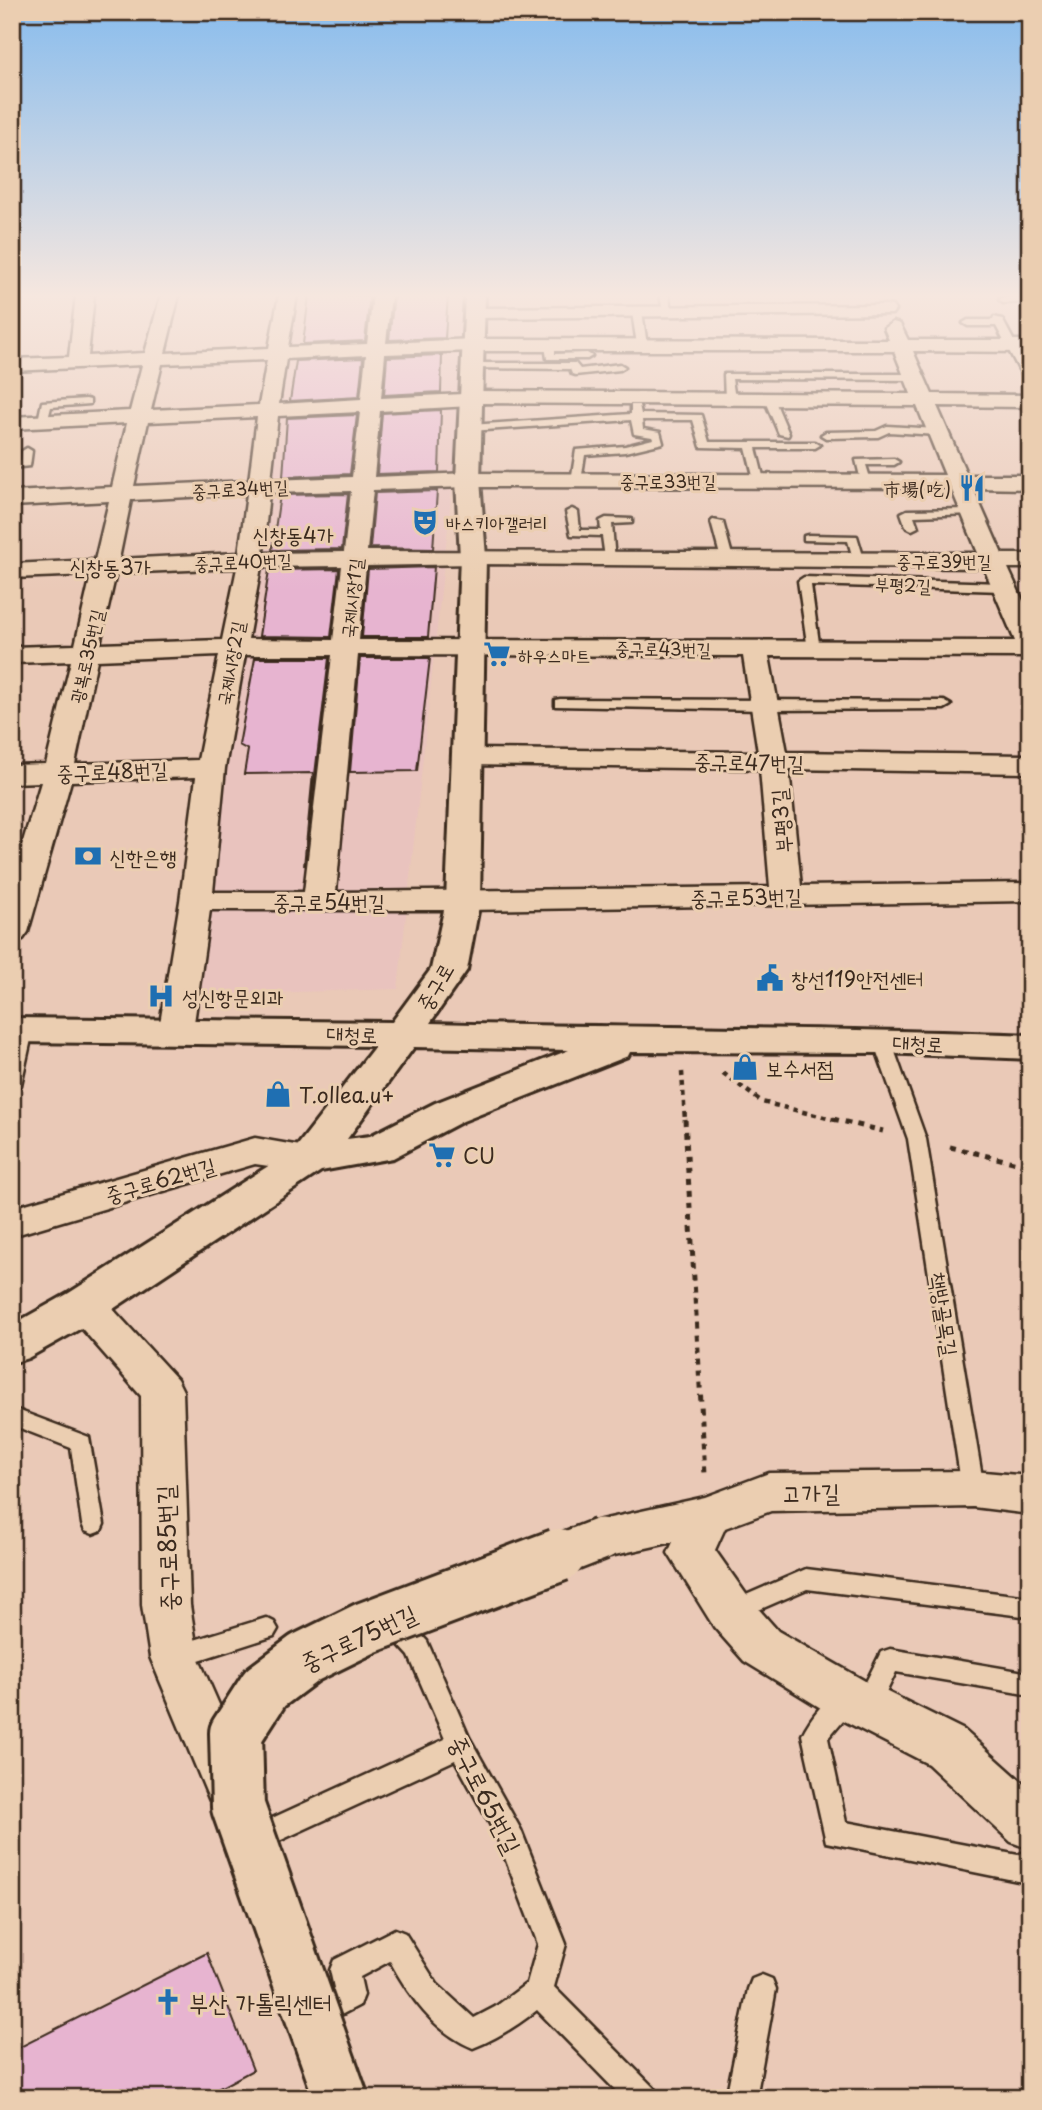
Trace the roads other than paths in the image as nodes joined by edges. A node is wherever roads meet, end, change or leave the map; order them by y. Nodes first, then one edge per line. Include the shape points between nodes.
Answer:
1 (145, 393) edge
2 (271, 393) edge
3 (372, 393) edge
4 (471, 393) edge
5 (729, 393) edge
6 (779, 393) edge
7 (921, 393) edge
8 (471, 398) junction
9 (730, 399) junction
10 (778, 399) junction
11 (924, 400) junction
12 (86, 402) dead end
13 (1028, 404) edge
14 (371, 405) junction
15 (635, 407) junction
16 (268, 410) junction
17 (139, 416) junction
18 (43, 421) junction
19 (12, 423) edge
20 (470, 428) junction
21 (937, 432) junction
22 (784, 434) dead end
23 (826, 435) dead end
24 (750, 445) junction
25 (815, 445) dead end
26 (27, 451) dead end
27 (894, 462) dead end
28 (12, 465) edge
29 (468, 480) junction
30 (759, 480) junction
31 (576, 481) junction
32 (866, 481) junction
33 (960, 482) junction
34 (1030, 482) edge
35 (362, 484) junction
36 (260, 486) junction
37 (123, 494) junction
38 (12, 499) edge
39 (572, 512) dead end
40 (971, 512) junction
41 (628, 520) dead end
42 (717, 522) dead end
43 (912, 527) dead end
44 (608, 533) junction
45 (808, 538) dead end
46 (473, 557) junction
47 (611, 558) junction
48 (355, 559) junction
49 (727, 559) junction
50 (858, 559) junction
51 (250, 560) junction
52 (991, 560) junction
53 (1030, 561) edge
54 (106, 567) junction
55 (12, 571) edge
56 (1002, 587) junction
57 (470, 646) junction
58 (233, 647) junction
59 (345, 647) junction
60 (1030, 648) edge
61 (755, 649) junction
62 (814, 650) junction
63 (86, 653) junction
64 (12, 656) edge
65 (560, 703) dead end
66 (944, 705) dead end
67 (763, 706) junction
68 (468, 757) junction
69 (774, 761) junction
70 (1030, 764) edge
71 (211, 768) junction
72 (59, 771) junction
73 (12, 774) edge
74 (1030, 892) edge
75 (786, 895) junction
76 (196, 901) junction
77 (319, 901) junction
78 (463, 901) junction
79 (12, 932) edge
80 (18, 1030) edge
81 (176, 1030) junction
82 (404, 1035) junction
83 (632, 1040) junction
84 (882, 1041) junction
85 (1030, 1047) edge
86 (12, 1085) edge
87 (310, 1159) junction
88 (12, 1222) edge
89 (85, 1305) junction
90 (12, 1346) edge
91 (12, 1416) edge
92 (973, 1489) junction
93 (1030, 1495) edge
94 (708, 1515) junction
95 (93, 1524) dead end
96 (1030, 1607) edge
97 (731, 1612) junction
98 (266, 1629) dead end
99 (311, 1643) dead end
100 (174, 1657) junction
101 (1030, 1684) edge
102 (857, 1702) junction
103 (460, 1745) junction
104 (244, 1824) junction
105 (1028, 1830) edge
106 (762, 1989) dead end
107 (539, 1992) junction
108 (312, 2016) junction
109 (341, 2098) edge
110 (645, 2098) edge
111 (741, 2098) edge

1 - 17 street, 광복로35번길
2 - 16 street, 국제시장2길
3 - 14 street, 국제시장1길
4 - 8 main road, 중구로
5 - 9 lane
6 - 10 lane
7 - 11 street
8 - 14 street
8 - 15 street
8 - 20 main road, 중구로
9 - 10 street
9 - 15 street
10 - 11 street
10 - 22 lane
11 - 13 street
11 - 21 street
12 - 18 lane via 46,404
14 - 16 street
14 - 35 street, 국제시장1길
15 - 20 lane
15 - 24 lane, 중구로33번길 via 697,417 705,445
15 - 31 lane, 중구로33번길 via 638,432 656,434 659,441 579,452
16 - 17 street
16 - 36 street, 국제시장2길
17 - 18 street
17 - 37 street, 광복로35번길
18 - 19 street
20 - 29 main road, 중구로
21 - 23 lane via 887,429 878,434
21 - 33 street
24 - 25 lane, 중구로33번길
24 - 30 lane
26 - 28 lane via 26,464
27 - 32 lane via 860,462
29 - 31 street, 중구로33번길
29 - 35 street, 중구로34번길
29 - 46 main road, 중구로
30 - 31 street, 중구로33번길
30 - 32 street, 중구로33번길
32 - 33 street, 중구로33번길
33 - 34 street, 중구로33번길
33 - 40 street
35 - 36 street, 중구로34번길
35 - 48 street, 국제시장1길
36 - 37 street, 중구로34번길
36 - 51 street, 국제시장2길
37 - 38 street, 중구로34번길
37 - 54 street, 광복로35번길
39 - 44 lane via 575,533
40 - 43 lane via 907,513
40 - 52 street
41 - 44 lane via 606,521
42 - 49 lane
44 - 47 lane
45 - 50 lane via 853,538
46 - 47 street, 중구로39번길
46 - 48 street, 중구로40번길
46 - 57 main road, 중구로
47 - 49 street, 중구로39번길
48 - 51 street, 중구로40번길
48 - 59 street, 국제시장1길
49 - 50 street, 중구로39번길
50 - 52 street, 중구로39번길
51 - 54 street, 중구로40번길
51 - 58 street, 국제시장2길
52 - 53 street, 중구로39번길
52 - 56 street
54 - 55 street, 중구로40번길
54 - 63 street, 광복로35번길
56 - 60 street
56 - 62 lane, 부평2길 via 804,581
57 - 59 street, 중구로43번길
57 - 61 street, 중구로43번길
57 - 68 main road, 중구로
58 - 59 street, 중구로43번길
58 - 63 street, 중구로43번길
58 - 71 street, 국제시장2길
59 - 77 street, 국제시장1길
60 - 62 street, 중구로43번길
61 - 62 street, 중구로43번길
61 - 67 street, 부평3길
63 - 64 street, 중구로43번길
63 - 72 street, 광복로35번길
65 - 67 lane
66 - 67 lane
67 - 69 street, 부평3길
68 - 69 street, 중구로47번길
68 - 78 main road, 중구로
69 - 70 street, 중구로47번길
69 - 75 street, 부평3길
71 - 72 street, 중구로48번길
71 - 76 street, 국제시장2길
72 - 73 street, 중구로48번길
72 - 79 street, 광복로35번길
74 - 75 street, 중구로53번길
75 - 78 street, 중구로53번길
76 - 77 street, 중구로54번길
76 - 81 street, 국제시장2길
77 - 78 street, 중구로54번길
78 - 82 main road, 중구로 via 449,970
80 - 81 main road, 대청로
80 - 86 lane, 대청로
81 - 82 main road, 대청로
82 - 83 main road, 대청로
82 - 87 main road, 중구로
83 - 84 main road, 대청로
83 - 87 main road via 449,1112 379,1148
84 - 85 main road, 대청로
84 - 92 lane, 책방골목길 via 917,1139
87 - 88 street, 중구로62번길 via 255,1151
87 - 89 main road, 중구로
89 - 90 main road, 중구로
89 - 100 street, 중구로85번길 via 162,1391 166,1605
91 - 95 lane via 81,1443
92 - 93 street, 고가길
92 - 94 street, 고가길 via 769,1492
94 - 97 street via 691,1553
94 - 104 street, 중구로75번길, bridge via 601,1539 366,1628 305,1658 265,1688 236,1732
96 - 97 lane via 806,1578
97 - 102 street via 761,1646
98 - 100 lane
99 - 103 lane, 중구로65번길 via 347,1653 402,1632 418,1649
100 - 104 street, 중구로85번길
101 - 102 lane via 890,1660
102 - 105 street via 946,1747
102 - 105 lane via 815,1735 835,1833 1023,1869
103 - 104 lane
103 - 107 lane, 중구로65번길 via 508,1830 552,1944
104 - 108 street, 중구로75번길, bridge
106 - 111 lane
107 - 108 lane via 473,2034 423,1992 395,1943 344,1970 350,1994
107 - 110 lane
108 - 109 street, 중구로75번길, bridge

